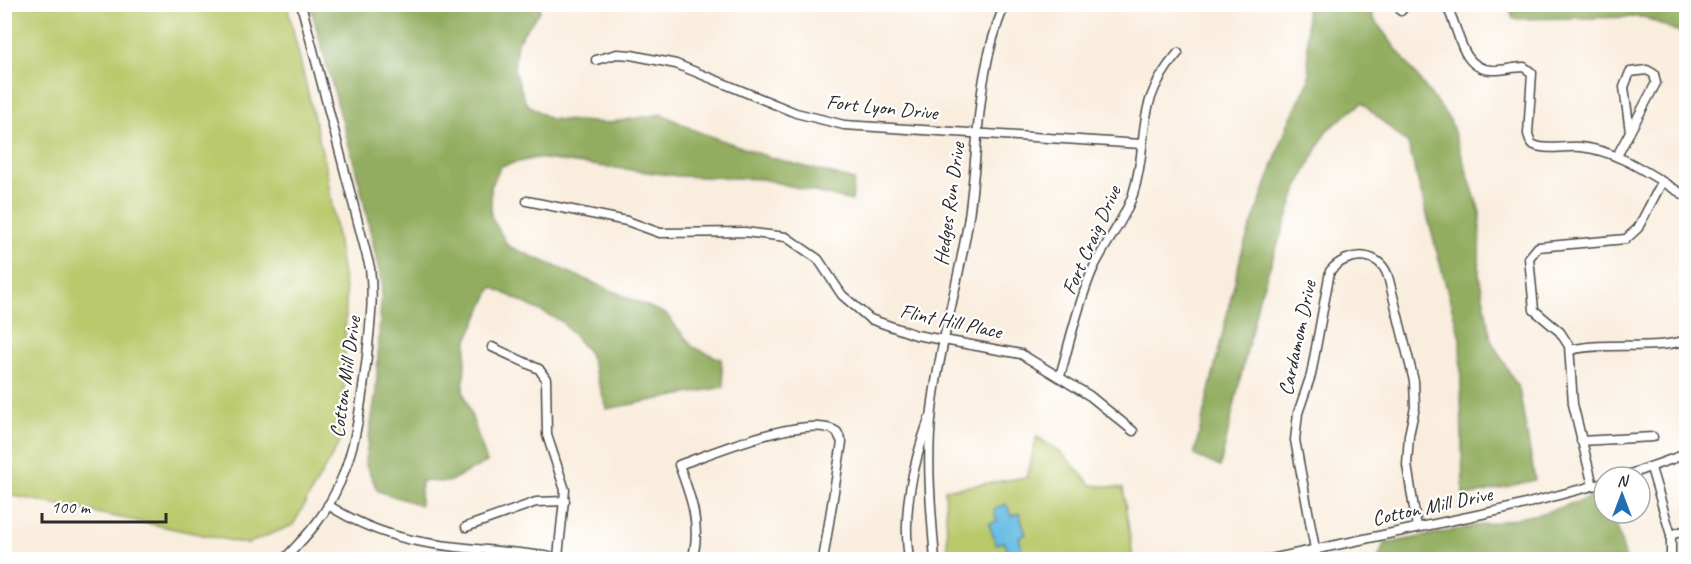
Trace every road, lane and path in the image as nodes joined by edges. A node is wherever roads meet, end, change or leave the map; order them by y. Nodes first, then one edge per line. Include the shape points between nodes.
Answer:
1 (301, 4) edge
2 (1005, 4) edge
3 (1444, 4) edge
4 (1178, 53) dead end
5 (596, 60) dead end
6 (1629, 132) junction
7 (977, 133) junction
8 (1141, 144) junction
9 (1617, 156) junction
10 (1662, 182) junction
11 (1686, 196) edge
12 (527, 201) dead end
13 (945, 340) junction
14 (1686, 340) edge
15 (492, 347) dead end
16 (1570, 350) junction
17 (1060, 376) junction
18 (932, 410) junction
19 (1133, 431) dead end
20 (1653, 437) dead end
21 (1581, 441) junction
22 (1686, 454) edge
23 (1652, 468) edge
24 (1652, 471) edge
25 (1592, 482) edge
26 (1592, 486) edge
27 (564, 501) junction
28 (328, 505) junction
29 (466, 527) dead end
30 (1417, 528) junction
31 (1686, 530) edge
32 (1671, 535) junction
33 (1315, 549) junction
34 (558, 557) junction
35 (284, 560) edge
36 (571, 560) edge
37 (692, 560) edge
38 (823, 560) edge
39 (909, 560) edge
40 (935, 560) edge
41 (1266, 560) edge
42 (1317, 560) edge
43 (1671, 560) edge

1 - 28 street, Cotton Mill Drive via 373,286 358,432 342,479
2 - 7 street, Hedges Run Drive via 983,74
3 - 9 street via 1466,56 1475,64 1491,70 1524,67 1532,73 1528,134 1531,143 1539,147 1582,147
4 - 8 street, Fort Craig Drive via 1152,93 1145,111
5 - 7 street, Fort Lyon Drive via 617,54 676,64 796,113 844,125
6 - 6 street via 1656,84 1654,74 1647,70 1630,72 1624,81
6 - 9 street
7 - 8 street, Fort Lyon Drive
7 - 13 street, Hedges Run Drive via 968,223
8 - 17 street, Fort Craig Drive via 1133,192 1089,279
9 - 10 street
10 - 11 street
10 - 16 street via 1638,228 1626,239 1538,247 1530,253 1534,310 1560,332
12 - 13 street, Flint Hill Place via 627,221 660,233 746,232 786,237 818,259 842,295 861,313 882,324
13 - 17 street, Flint Hill Place via 1021,354
13 - 18 street, Hedges Run Drive
14 - 16 street via 1674,344 1603,344
15 - 27 street via 539,369 546,379 547,435 563,480
16 - 21 street via 1573,404
17 - 19 street, Flint Hill Place
18 - 39 street, Hedges Run Drive via 910,486 906,525
18 - 40 street, Hedges Run Drive via 929,474
20 - 21 street
21 - 25 street
22 - 23 street
24 - 32 street
26 - 30 street, Cotton Mill Drive
27 - 29 street via 536,502
27 - 34 street
28 - 34 street via 377,531 414,542
28 - 35 street, Cotton Mill Drive
30 - 33 street, Cotton Mill Drive
30 - 33 street, Cardamom Drive via 1407,465 1408,435 1415,407 1414,381 1392,291 1381,262 1365,256 1349,257 1330,271 1311,375 1296,424 1296,455
31 - 32 street
32 - 43 street
33 - 41 street, Cotton Mill Drive
33 - 42 street, Cardamom Drive
34 - 36 street
37 - 38 street via 695,510 679,465 757,437 828,427 837,432 842,442

